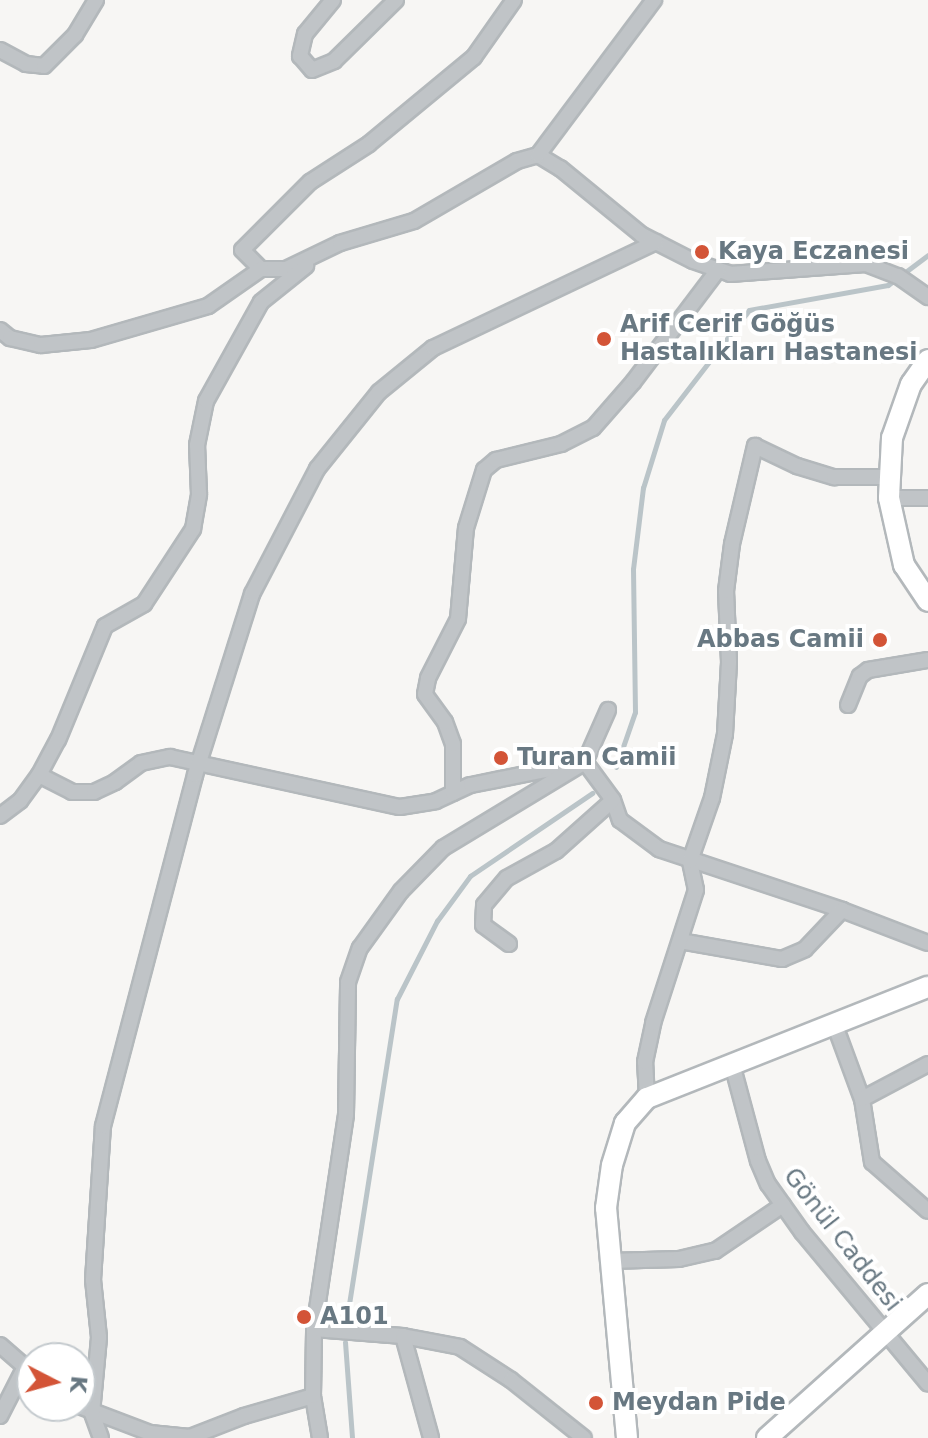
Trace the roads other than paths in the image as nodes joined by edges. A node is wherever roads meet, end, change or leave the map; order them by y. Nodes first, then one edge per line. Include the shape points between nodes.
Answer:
1 (96, 0) edge
2 (333, 0) edge
3 (396, 0) edge
4 (514, 0) edge
5 (654, 0) edge
6 (0, 50) edge
7 (538, 155) junction
8 (656, 242) junction
9 (325, 251) junction
10 (261, 269) junction
11 (718, 270) junction
12 (928, 297) edge
13 (0, 330) edge
14 (928, 360) edge
15 (890, 477) junction
16 (889, 498) junction
17 (928, 498) edge
18 (928, 601) edge
19 (928, 660) edge
20 (848, 705) dead end
21 (608, 710) dead end
22 (200, 760) junction
23 (585, 762) junction
24 (39, 775) junction
25 (453, 793) junction
26 (613, 800) junction
27 (0, 816) edge
28 (690, 861) junction
29 (842, 910) junction
30 (680, 941) junction
31 (928, 943) edge
32 (509, 944) dead end
33 (928, 987) edge
34 (834, 1023) junction
35 (732, 1064) junction
36 (928, 1064) edge
37 (647, 1098) junction
38 (862, 1099) junction
39 (783, 1205) junction
40 (928, 1211) edge
41 (609, 1261) junction
42 (928, 1294) edge
43 (314, 1329) junction
44 (886, 1332) junction
45 (403, 1336) junction
46 (0, 1345) edge
47 (96, 1352) edge
48 (16, 1359) edge
49 (928, 1384) edge
50 (16, 1391) edge
51 (313, 1396) junction
52 (96, 1413) edge
53 (0, 1416) edge
54 (166, 1436) edge
55 (320, 1438) edge
56 (431, 1438) edge
57 (584, 1438) edge
58 (627, 1438) edge
59 (767, 1438) edge

1 - 6 street via 75,35 44,66 26,64
2 - 3 street via 305,34 300,56 312,70 334,61
4 - 10 street via 474,57 369,144 310,182 242,250
5 - 7 street
7 - 8 street
7 - 9 street via 517,161 414,221
8 - 11 street
8 - 22 street via 433,348 379,392 317,469 252,594
9 - 10 street via 286,269
9 - 24 street via 261,302 206,401 197,445 199,494 193,529 144,604 105,626
10 - 13 street via 208,306 91,340 41,345 10,338
11 - 12 street via 730,274 866,264 898,276
11 - 25 street via 593,428 561,444 496,460 484,470 466,528 458,619 425,694 453,744
14 - 15 street via 911,384 892,438
15 - 16 street
15 - 28 street via 834,477 755,446 726,591 725,734 712,798
16 - 17 street
16 - 18 street via 904,565
19 - 20 street via 868,670
21 - 23 street
22 - 24 street via 170,757 141,763 94,792 72,792
22 - 25 street via 312,791 400,807
22 - 47 street via 103,1126 93,1280
23 - 25 street
23 - 26 street
23 - 43 street via 443,848 401,891 360,948 348,982 346,1114
24 - 27 street via 20,801
26 - 28 street via 620,820 659,849
26 - 32 street via 556,851 507,878 484,905 483,925
28 - 29 street
28 - 30 street via 696,890
29 - 30 street via 805,949 782,959
29 - 31 street
30 - 37 street via 653,1023 645,1062
33 - 34 street
34 - 35 street
34 - 38 street
35 - 37 street
35 - 39 street, Gönül Caddesi via 758,1161
36 - 38 street
37 - 41 street via 625,1123 612,1165 606,1208
38 - 40 street via 872,1162
39 - 41 street via 715,1251 679,1259
39 - 44 street, Gönül Caddesi
41 - 58 street
42 - 44 street
43 - 45 street
43 - 51 street
44 - 49 street, Gönül Caddesi
44 - 59 street
45 - 56 street
45 - 57 street via 460,1347
46 - 48 street
50 - 53 street
51 - 54 street via 190,1437
51 - 55 street
52 - 54 street

